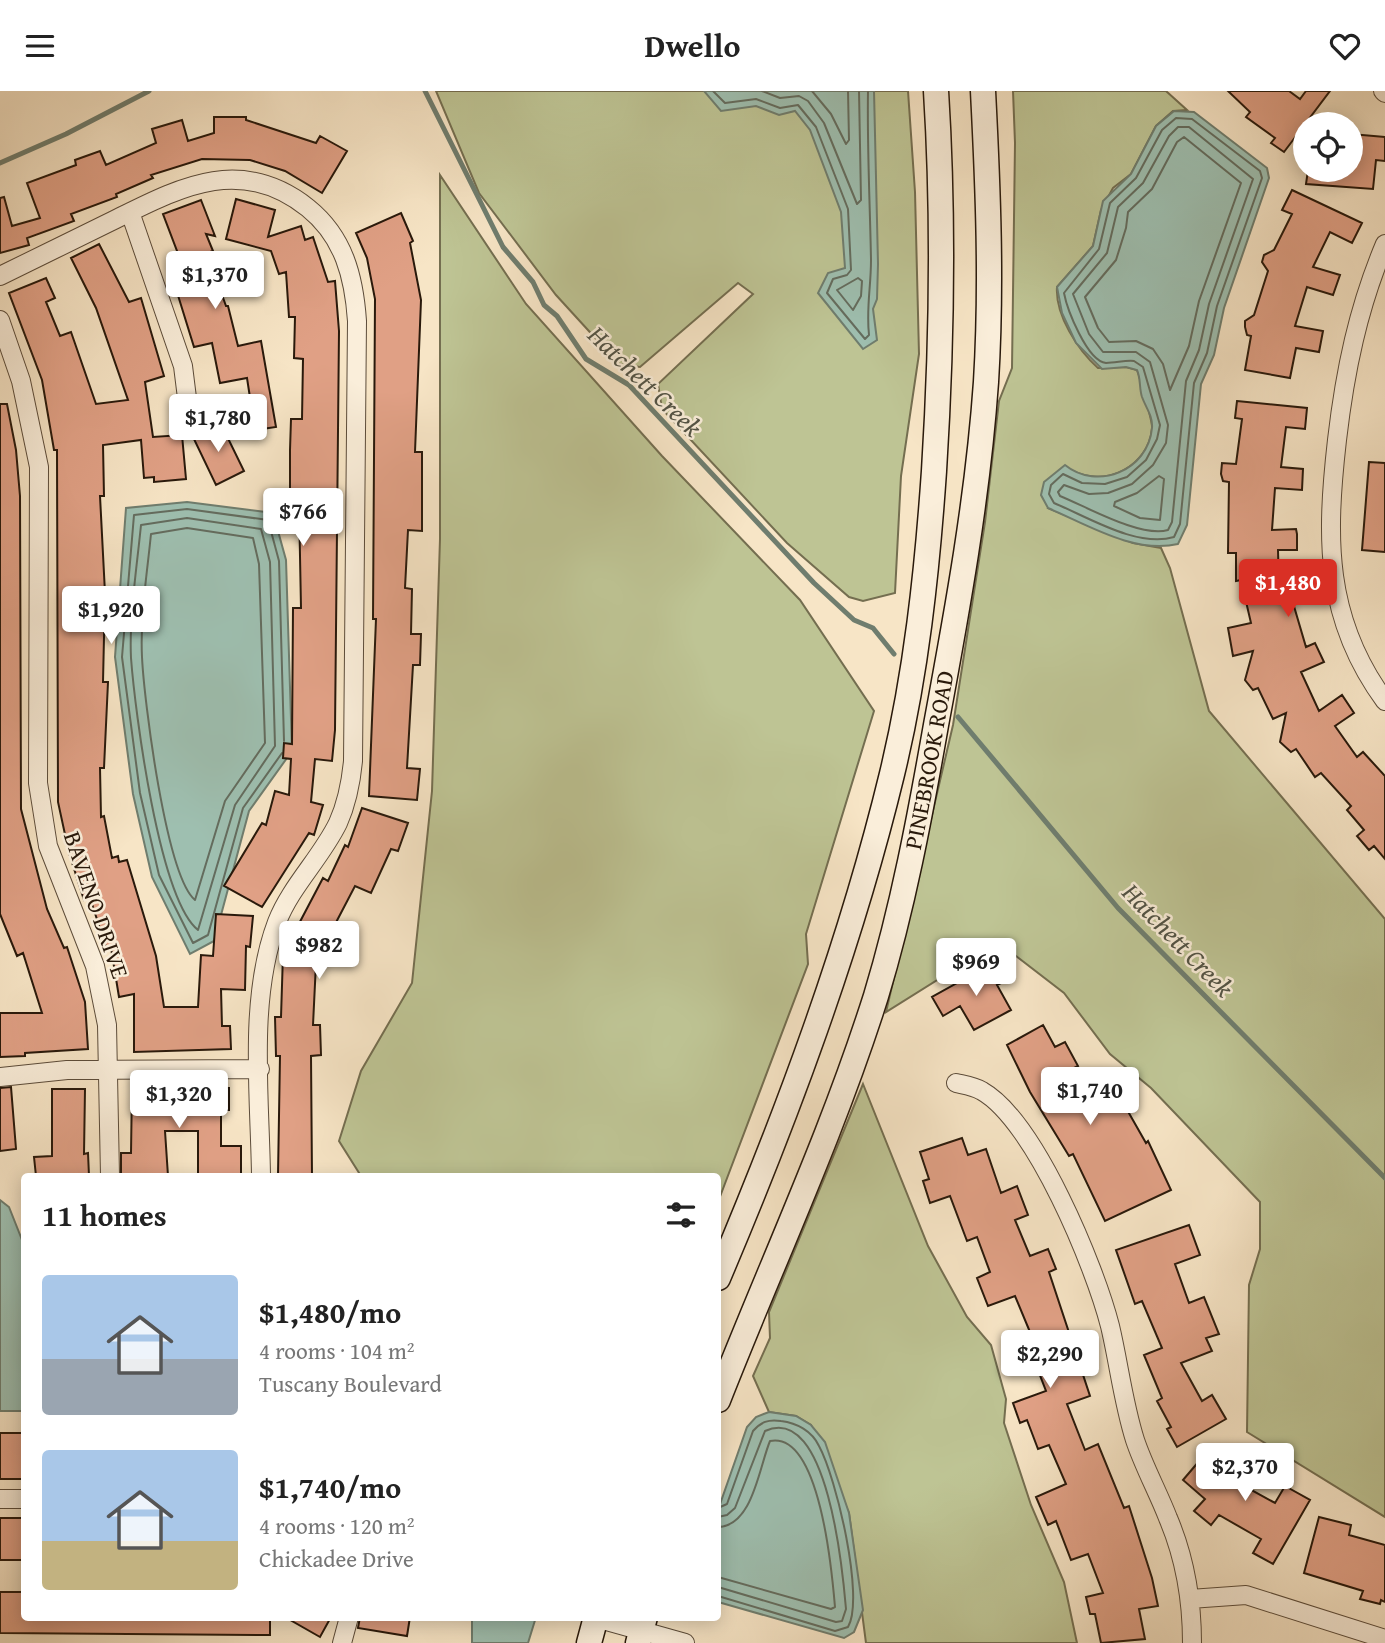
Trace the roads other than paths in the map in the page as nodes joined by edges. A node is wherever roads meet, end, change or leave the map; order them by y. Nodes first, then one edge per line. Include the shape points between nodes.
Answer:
1 (936, 91) edge
2 (983, 91) edge
3 (130, 212) junction
4 (1385, 244) edge
5 (0, 276) edge
6 (0, 320) edge
7 (187, 398) dead end
8 (1385, 701) edge
9 (109, 1068) junction
10 (260, 1069) junction
11 (4, 1076) edge
12 (956, 1083) dead end
13 (110, 1173) edge
14 (261, 1173) edge
15 (721, 1271) edge
16 (721, 1393) edge
17 (0, 1499) edge
18 (21, 1499) edge
19 (1190, 1599) junction
20 (348, 1621) edge
21 (595, 1621) edge
22 (607, 1621) edge
23 (641, 1630) edge
24 (1385, 1639) edge
25 (342, 1643) edge
26 (590, 1643) edge
27 (685, 1643) edge
28 (1192, 1643) edge

1 - 15 street, PINEBROOK ROAD via 942,230 939,385 926,572 903,720 886,797 825,999 770,1157
2 - 16 street, PINEBROOK ROAD via 989,211 985,395 959,593 915,841 888,956 845,1087
3 - 5 street
3 - 7 street via 183,366
3 - 10 street via 201,182 232,179 270,186 302,203 333,233 356,299 351,783 338,823 286,903 271,941 262,987
4 - 8 street via 1347,361 1329,528 1339,604 1358,655
6 - 9 street, BAVENO DRIVE via 21,381 38,467 38,783 42,815 58,875 94,966 107,1025
9 - 10 street
9 - 11 street
9 - 13 street, BAVENO DRIVE
10 - 14 street
12 - 19 street via 981,1090 1011,1119 1076,1231 1104,1307 1132,1429 1175,1536
17 - 18 street
19 - 24 street via 1246,1595
19 - 28 street
20 - 25 street
21 - 26 street
22 - 23 street
23 - 27 street

